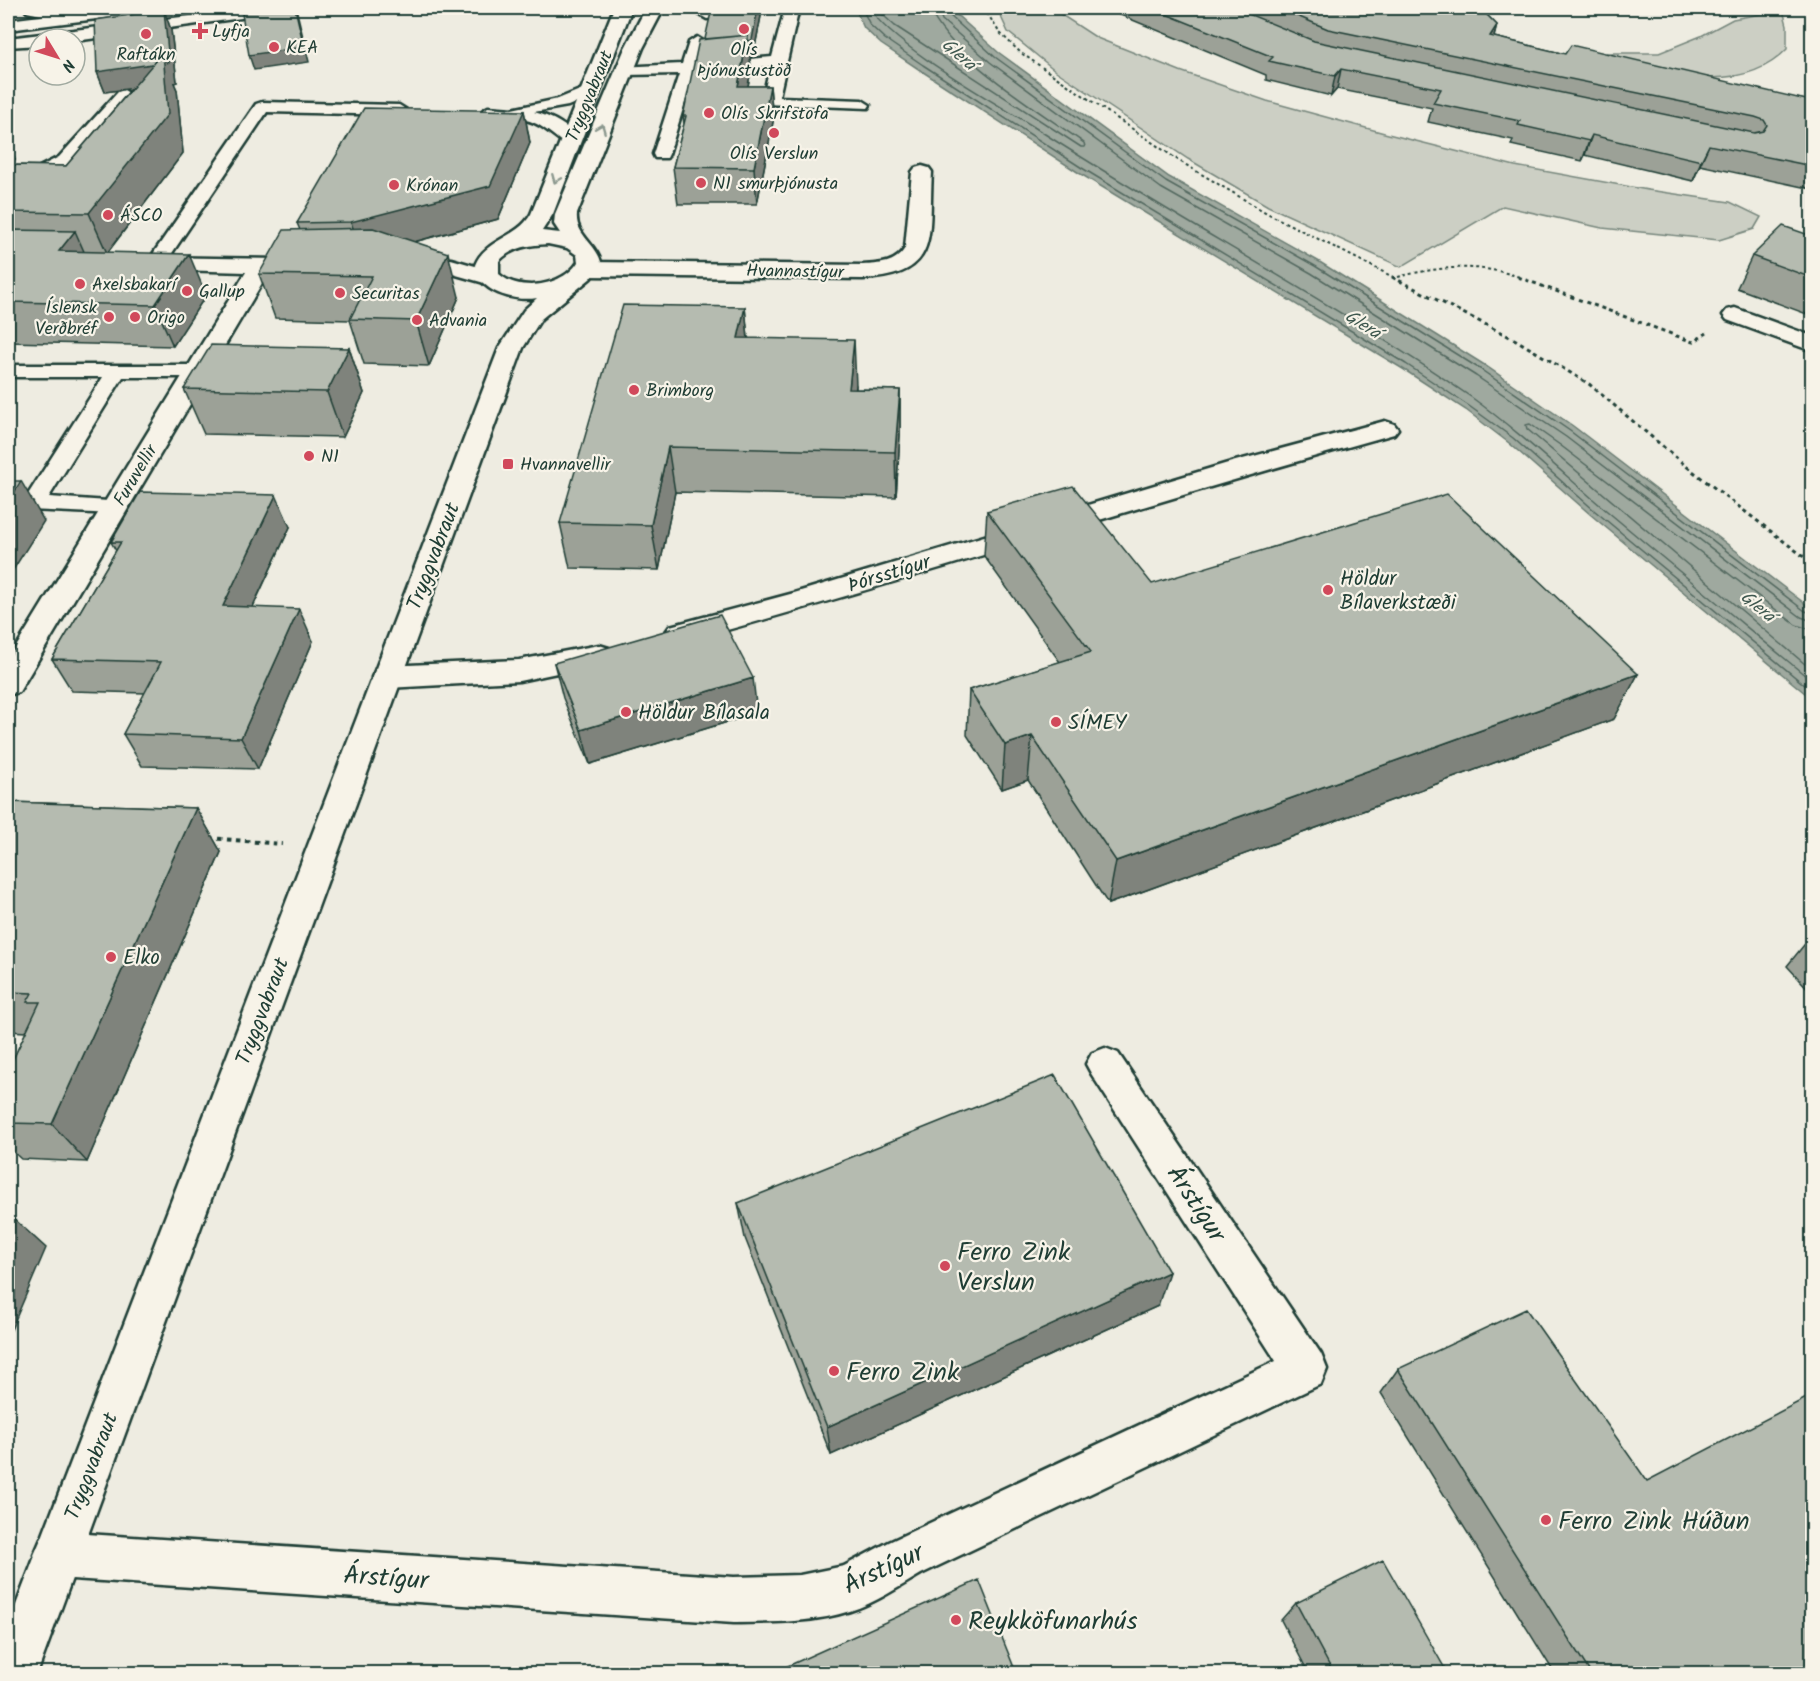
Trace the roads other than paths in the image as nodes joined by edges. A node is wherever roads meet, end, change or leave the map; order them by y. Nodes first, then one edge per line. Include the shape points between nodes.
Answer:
1 (33, 8) edge
2 (145, 8) edge
3 (285, 8) edge
4 (623, 8) edge
5 (656, 8) edge
6 (782, 8) edge
7 (58, 13) edge
8 (8, 25) edge
9 (87, 35) edge
10 (27, 40) edge
11 (697, 42) edge
12 (8, 43) edge
13 (779, 61) junction
14 (625, 69) junction
15 (688, 69) junction
16 (592, 90) junction
17 (124, 96) edge
18 (862, 105) dead end
19 (410, 110) edge
20 (468, 111) edge
21 (490, 112) junction
22 (571, 141) junction
23 (661, 154) dead end
24 (922, 172) dead end
25 (8, 201) edge
26 (578, 244) junction
27 (506, 247) junction
28 (132, 263) edge
29 (154, 264) junction
30 (386, 264) edge
31 (435, 264) junction
32 (261, 266) junction
33 (297, 266) edge
34 (588, 269) junction
35 (495, 282) junction
36 (566, 285) junction
37 (1735, 315) road end
38 (1812, 345) edge
39 (511, 348) junction
40 (15, 371) edge
41 (117, 371) junction
42 (198, 371) junction
43 (8, 390) edge
44 (1384, 429) dead end
45 (8, 502) edge
46 (34, 503) junction
47 (115, 507) junction
48 (655, 640) edge
49 (621, 649) edge
50 (387, 677) junction
51 (8, 684) edge
52 (1105, 1064) dead end
53 (57, 1555) junction
54 (13, 1674) edge

1 - 7 main road
2 - 7 main road via 86,15
3 - 9 lane
4 - 16 main road, Tryggvabraut
5 - 14 main road, Tryggvabraut
6 - 13 lane via 792,8
7 - 8 main road
10 - 12 lane
11 - 15 lane
13 - 15 lane
13 - 18 lane via 770,101
14 - 15 lane
26 -> 14 main road, Tryggvabraut via 569,234 566,214
15 - 23 lane
16 - 21 lane via 546,106
16 - 22 main road, Tryggvabraut
17 - 25 lane via 64,161 22,183
19 - 29 lane via 262,107
20 - 21 lane
21 - 22 lane via 540,118 564,131
22 -> 27 main road, Tryggvabraut via 536,225
24 - 34 main road, Hvannastígur via 913,257 902,266 882,272
26 - 27 main road via 548,237
26 - 34 main road, Tryggvabraut via 587,251
27 - 31 main road via 475,258
27 - 35 main road, Tryggvabraut via 486,264
28 - 29 main road
29 - 32 main road
30 - 31 main road
31 - 35 main road via 471,271
32 - 33 main road
32 - 42 main road, Furuvellir
34 - 36 main road, Tryggvabraut
35 - 36 main road, Tryggvabraut via 532,292
35 - 39 main road, Tryggvabraut via 511,315
36 - 39 main road, Tryggvabraut via 532,315
37 - 38 main road
39 - 50 main road, Tryggvabraut
40 - 41 lane
40 - 43 lane
41 - 42 lane
41 - 46 lane
42 - 47 main road, Furuvellir
44 - 48 main road, Þórsstígur
45 - 46 lane
46 - 47 lane
47 - 51 main road, Furuvellir
49 - 50 main road via 531,671
50 - 53 main road, Tryggvabraut
52 - 53 main road, Árstígur via 1306,1369 905,1558 850,1588 800,1598 734,1599
53 - 54 main road, Tryggvabraut

